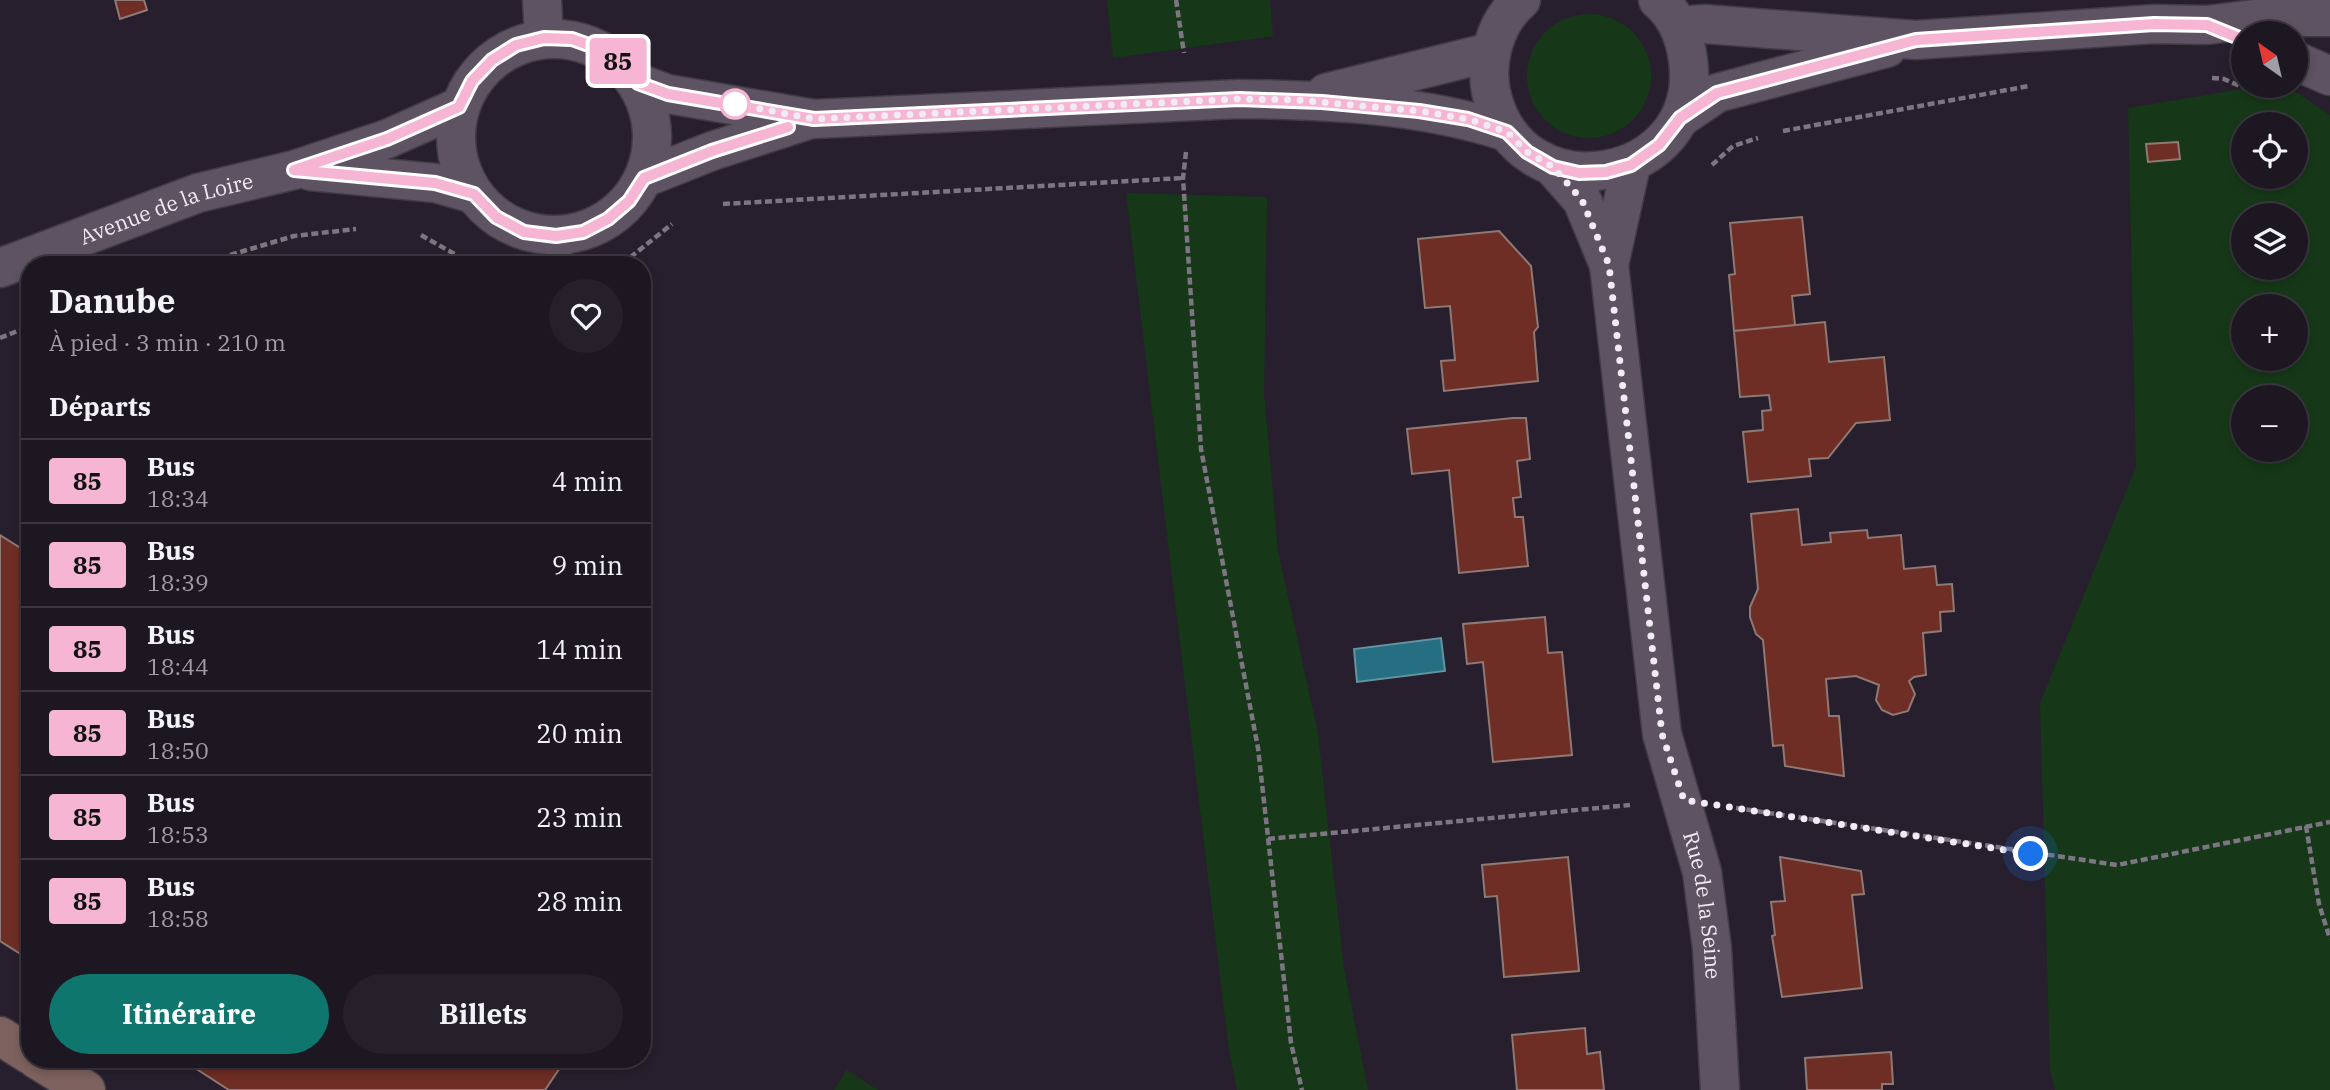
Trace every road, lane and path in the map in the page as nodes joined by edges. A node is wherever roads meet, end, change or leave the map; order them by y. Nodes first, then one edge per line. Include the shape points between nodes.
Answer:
1 (542, 0) edge
2 (1521, 0) edge
3 (1669, 13) edge
4 (2330, 17) edge
5 (2207, 25) junction
6 (2231, 35) edge
7 (544, 38) junction
8 (1916, 40) junction
9 (1491, 52) junction
10 (2308, 66) edge
11 (2330, 76) edge
12 (2210, 78) dead end
13 (2231, 82) edge
14 (638, 83) junction
15 (2040, 85) dead end
16 (1297, 100) junction
17 (459, 107) junction
18 (1680, 118) junction
19 (814, 119) junction
20 (1507, 132) junction
21 (1774, 133) dead end
22 (1763, 136) dead end
23 (1631, 165) junction
24 (1553, 167) junction
25 (1709, 167) dead end
26 (294, 170) junction
27 (644, 178) junction
28 (474, 194) junction
29 (722, 204) dead end
30 (673, 222) dead end
31 (362, 229) dead end
32 (414, 231) dead end
33 (558, 250) edge
34 (32, 256) edge
35 (228, 256) edge
36 (458, 256) edge
37 (632, 256) edge
38 (21, 260) edge
39 (1609, 265) junction
40 (0, 268) edge
41 (21, 330) edge
42 (0, 338) edge
43 (1684, 800) junction
44 (2330, 822) edge
45 (2306, 826) junction
46 (1268, 839) junction
47 (2330, 939) edge
48 (0, 1036) edge
49 (21, 1049) edge
50 (51, 1068) edge
51 (86, 1090) edge
52 (1302, 1090) edge
53 (1720, 1090) edge

1 - 7 street
2 - 9 street via 1500,27
3 - 8 street via 1705,24
3 - 18 street via 1690,71
4 - 5 street via 2272,17
5 - 6 street
5 - 8 street via 2154,24
7 - 14 street via 572,39 597,48 620,63
7 - 17 street via 516,45 492,60 472,81
8 - 18 street via 1717,93
9 - 16 street
9 - 20 street via 1489,80
10 - 11 street
12 - 13 path
14 - 19 street via 668,94
14 - 27 street via 650,114 653,146
15 - 21 path
16 - 19 street
16 - 20 street via 1419,111 1468,119
17 - 26 street, Avenue de la Loire via 387,139
17 - 28 street via 455,137 460,167
18 - 23 street via 1659,145
19 - 27 street
20 - 24 street via 1527,152
22 - 25 path via 1733,146
23 - 24 street via 1579,173
23 - 39 street, Rue de la Seine
24 - 39 street, Rue de la Seine via 1582,200
26 - 28 street, Avenue de la Loire via 435,183
26 - 34 street, Avenue de la Loire via 198,194
27 - 33 street via 629,201 608,219
28 - 33 street via 496,217
29 - 46 path via 1183,178 1201,449 1258,748
30 - 37 path
31 - 35 path via 294,236
32 - 36 path
38 - 40 street, Avenue de la Loire
39 - 43 street, Rue de la Seine via 1662,734
41 - 42 path
43 - 45 path via 2117,864
43 - 46 path
43 - 53 street, Rue de la Seine via 1702,872 1710,935
44 - 45 path
45 - 47 path via 2319,905
46 - 52 path via 1291,1043
48 - 49 main road
50 - 51 main road

